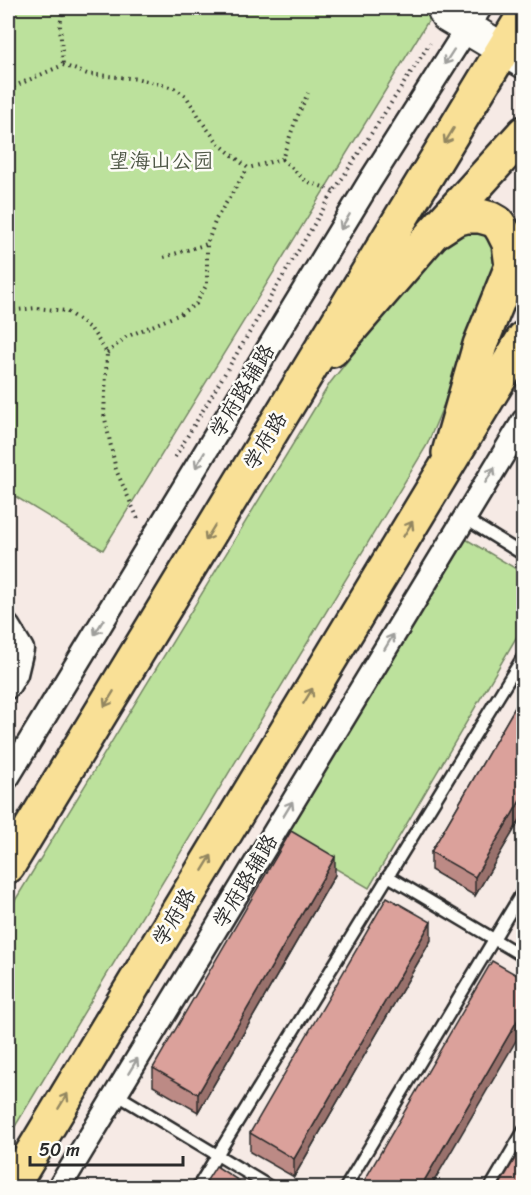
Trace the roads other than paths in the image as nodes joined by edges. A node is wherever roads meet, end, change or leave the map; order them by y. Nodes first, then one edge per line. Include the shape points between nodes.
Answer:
1 (444, 8) edge
2 (473, 14) edge
3 (517, 40) edge
4 (524, 133) edge
5 (434, 232) junction
6 (524, 235) edge
7 (512, 266) junction
8 (524, 338) edge
9 (294, 393) junction
10 (524, 420) edge
11 (446, 466) junction
12 (464, 518) junction
13 (524, 555) edge
14 (8, 626) edge
15 (524, 655) edge
16 (8, 687) edge
17 (8, 777) edge
18 (8, 866) edge
19 (388, 876) junction
20 (524, 890) edge
21 (494, 939) junction
22 (524, 957) edge
23 (117, 1094) junction
24 (524, 1130) edge
25 (218, 1155) junction
26 (11, 1188) edge
27 (59, 1188) edge
28 (197, 1188) edge
29 (272, 1188) edge
30 (345, 1188) edge
31 (490, 1188) edge

1 - 2 main road via 447,16
2 - 3 main road
2 -> 17 street, 学府路辅路
3 -> 9 main road, 学府路
4 - 5 main road
5 - 7 main road via 466,216 490,219 503,231
5 - 9 main road
6 - 7 main road
7 - 11 main road via 480,345
8 - 11 main road, 学府路
9 -> 18 main road, 学府路
12 -> 10 street, 学府路辅路
26 -> 11 main road, 学府路
12 - 13 lane
23 -> 12 street, 学府路辅路
14 - 16 street via 22,649
15 - 19 lane
19 - 21 lane
19 - 25 lane
20 - 21 lane
21 - 22 lane
21 - 30 lane
23 - 25 lane
23 - 27 street, 学府路辅路
24 - 31 lane
25 - 28 lane
25 - 29 lane

